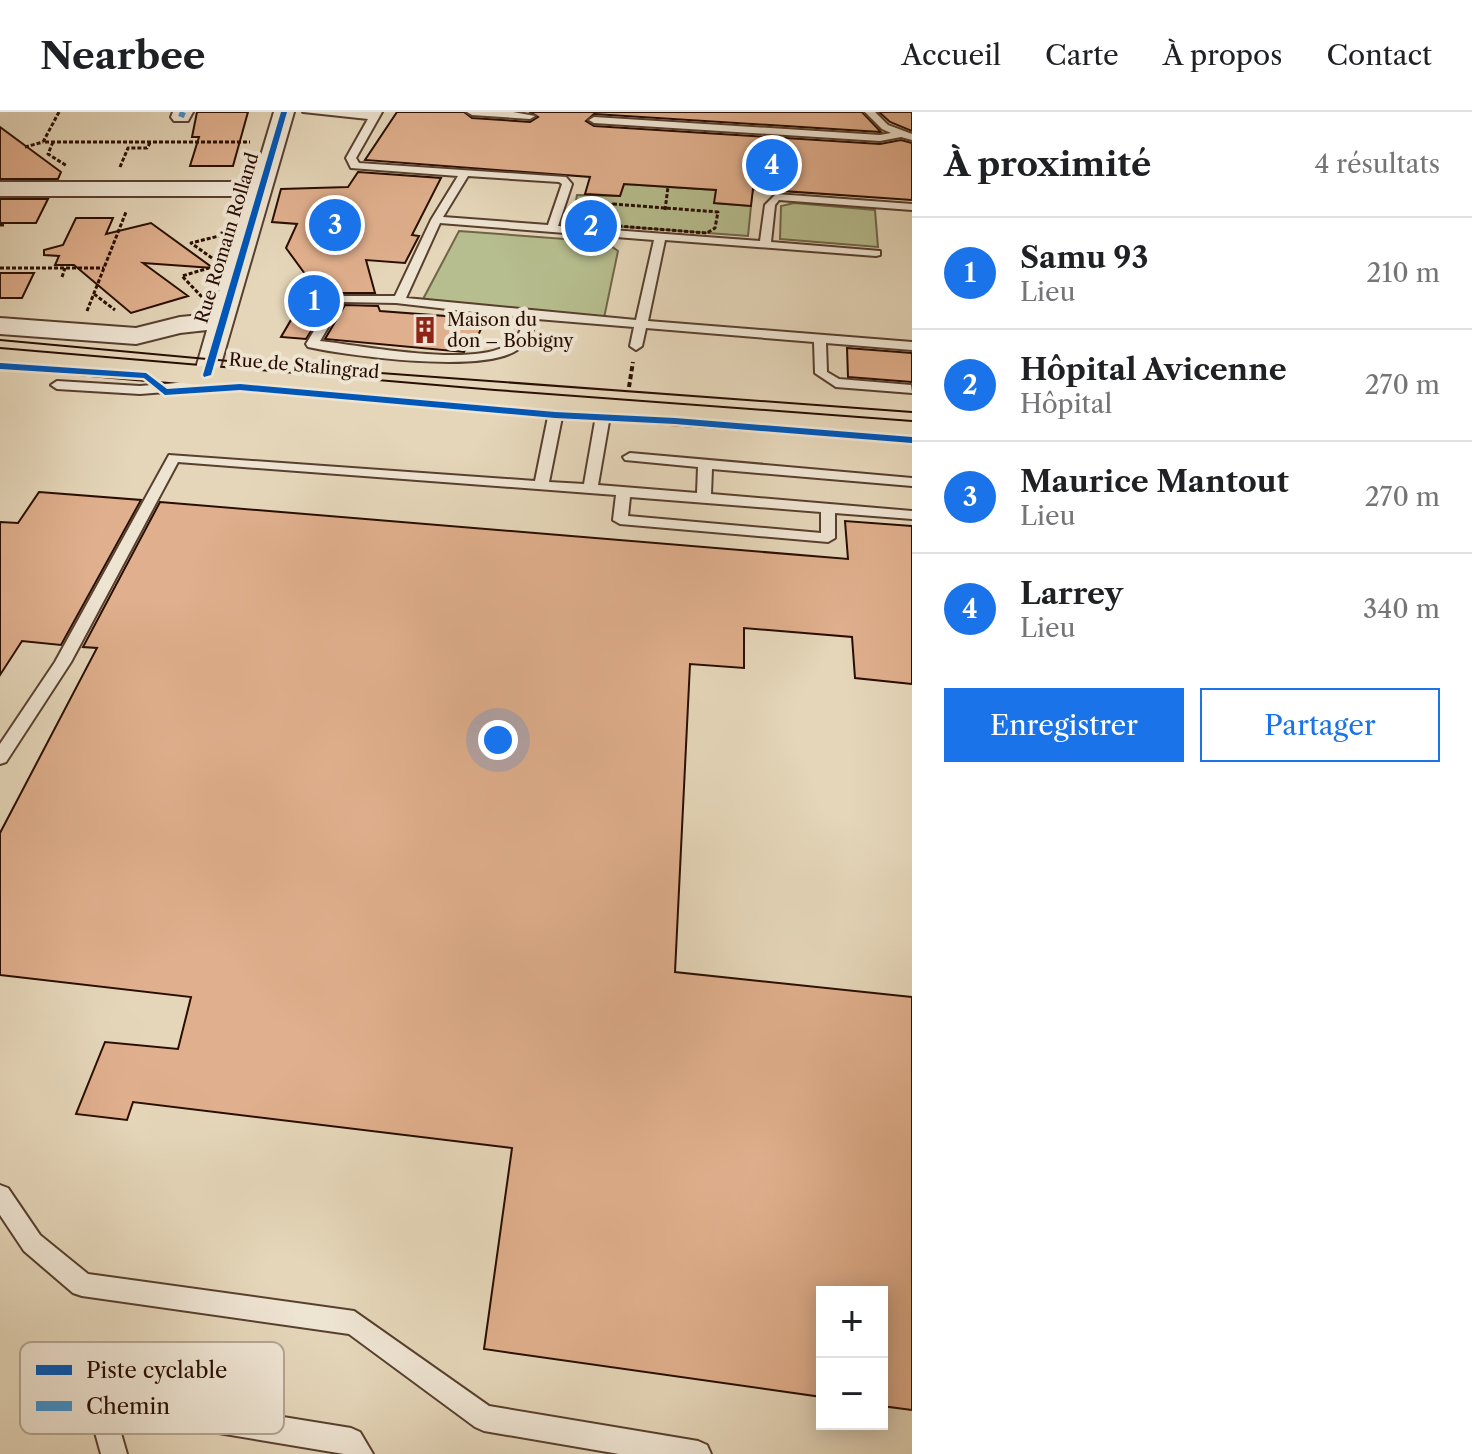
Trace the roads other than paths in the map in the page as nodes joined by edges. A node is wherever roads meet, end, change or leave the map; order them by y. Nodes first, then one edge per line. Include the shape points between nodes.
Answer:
1 (284, 112) edge
2 (308, 112) edge
3 (472, 112) edge
4 (870, 112) edge
5 (376, 114) edge
6 (530, 116) dead end
7 (610, 116) edge
8 (594, 120) dead end
9 (907, 135) edge
10 (465, 173) junction
11 (0, 189) edge
12 (263, 189) junction
13 (912, 207) edge
14 (436, 220) junction
15 (552, 229) junction
16 (660, 237) junction
17 (765, 244) junction
18 (876, 253) dead end
19 (400, 298) junction
20 (532, 315) junction
21 (221, 321) junction
22 (643, 322) junction
23 (0, 326) edge
24 (820, 339) junction
25 (636, 346) dead end
26 (912, 346) edge
27 (0, 358) edge
28 (207, 375) junction
29 (57, 385) dead end
30 (911, 389) edge
31 (557, 407) junction
32 (604, 410) junction
33 (912, 432) edge
34 (630, 457) dead end
35 (705, 464) junction
36 (912, 482) edge
37 (541, 485) junction
38 (590, 489) junction
39 (624, 492) junction
40 (704, 498) junction
41 (828, 508) junction
42 (912, 515) edge
43 (0, 758) edge
44 (0, 1195) edge
45 (284, 1430) edge
46 (108, 1434) edge
47 (114, 1454) edge
48 (360, 1454) edge
49 (698, 1454) edge

1 - 12 street, Rue Romain Rolland
2 - 5 lane
3 - 6 lane
4 - 9 lane via 885,127
5 - 10 lane via 351,158 355,166
7 - 8 lane
7 - 9 lane via 880,138
10 - 14 lane
10 - 15 lane via 562,179 567,184
11 - 12 street
12 - 21 street, Rue Romain Rolland
13 - 17 lane via 776,197 770,205
14 - 15 lane
14 - 19 lane
15 - 16 lane
16 - 17 lane
16 - 22 lane
17 - 18 lane
19 - 20 lane
19 - 20 lane via 339,298 312,344 471,359 508,351 524,339
20 - 22 lane
21 - 23 street via 136,336
21 - 28 street, Rue Romain Rolland
22 - 24 lane
22 - 25 lane
24 - 26 lane
24 - 30 lane via 821,373 836,383
27 - 28 main road, Rue de Stalingrad
28 - 29 lane via 191,386 140,390
28 - 31 main road, Rue de Stalingrad
31 - 32 main road, Rue de Stalingrad
31 - 37 lane
32 - 33 main road, Rue de Stalingrad
32 - 38 lane
34 - 35 lane
35 - 36 lane
35 - 40 lane
37 - 38 lane
37 - 43 lane via 174,458 63,662
38 - 39 lane
39 - 40 lane
39 - 41 lane via 620,520 828,538
40 - 41 lane
41 - 42 lane
44 - 49 lane via 32,1243 82,1285 354,1323 484,1418
45 - 48 lane via 351,1441
46 - 47 lane

